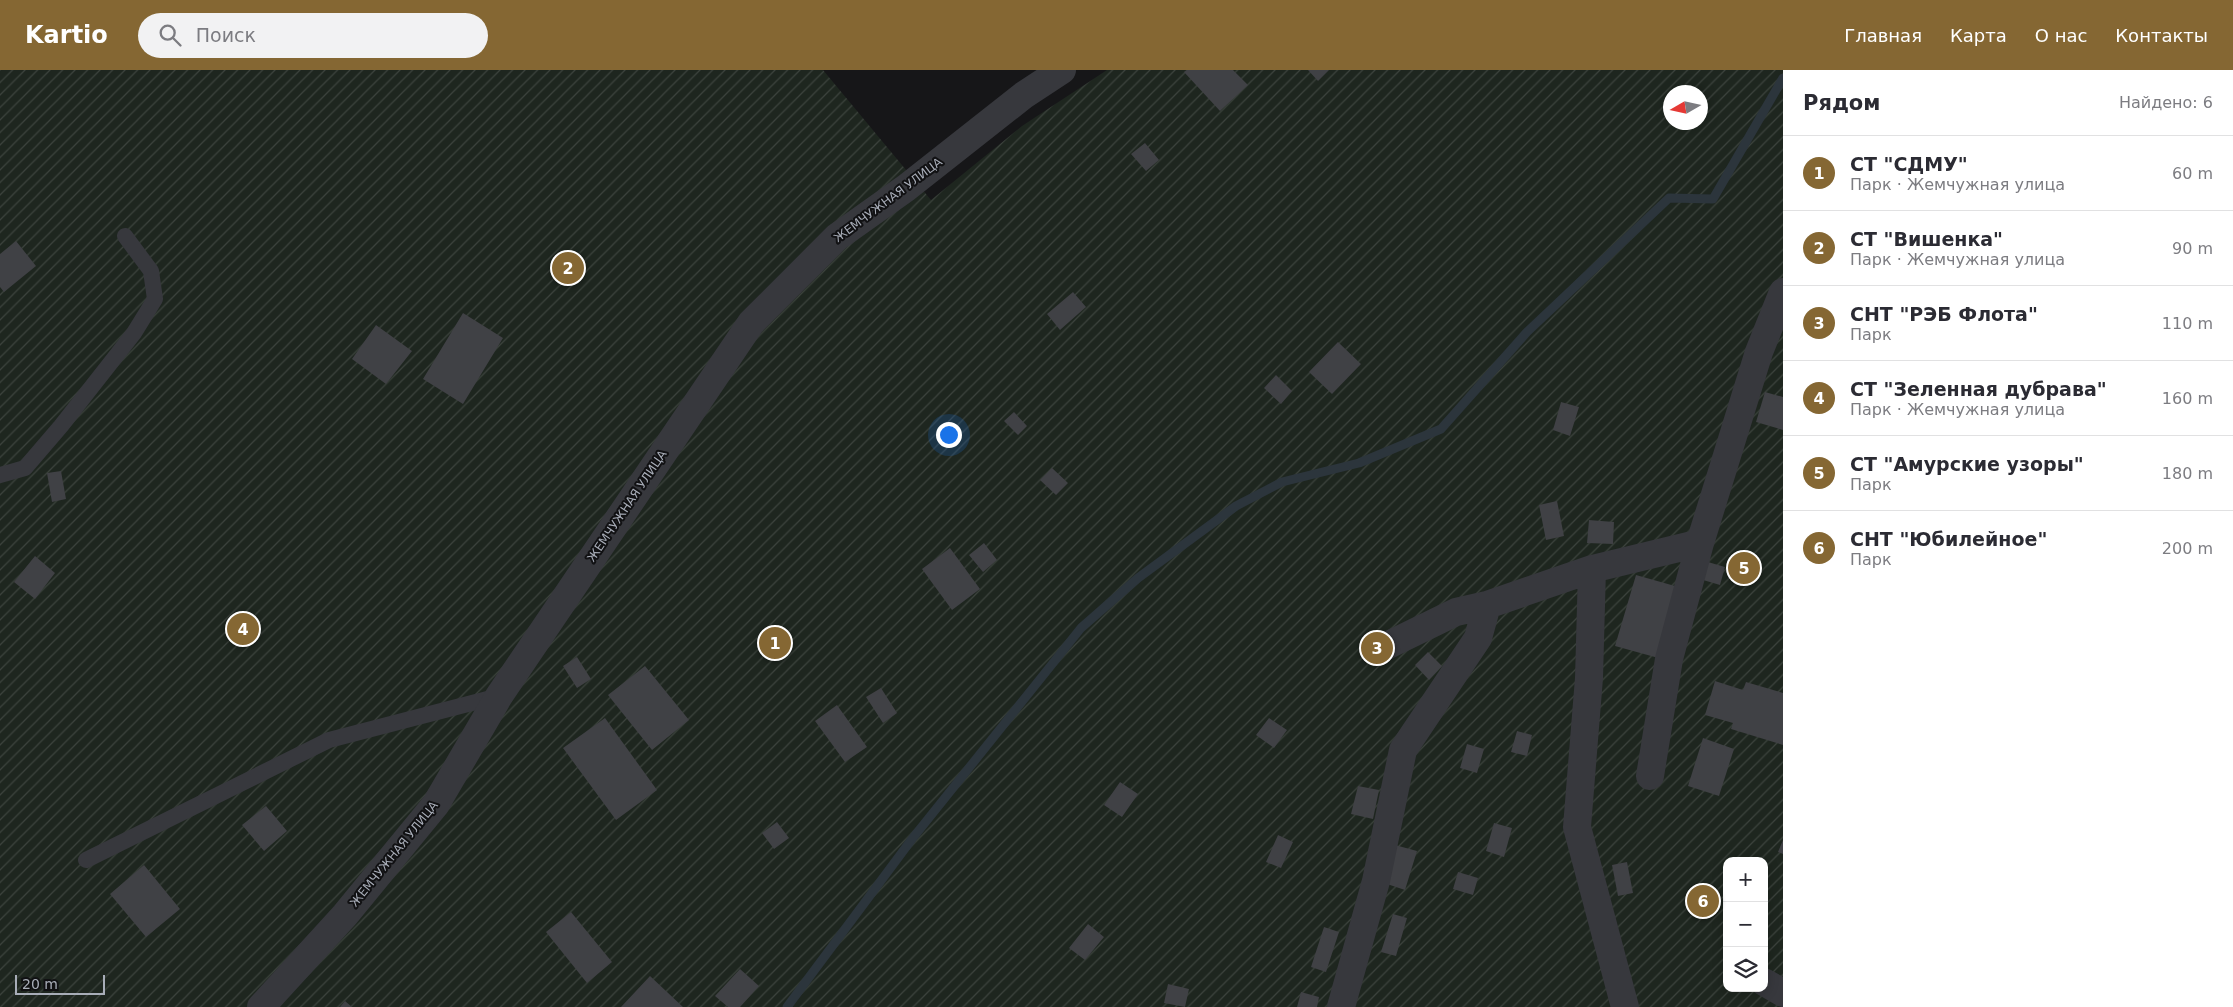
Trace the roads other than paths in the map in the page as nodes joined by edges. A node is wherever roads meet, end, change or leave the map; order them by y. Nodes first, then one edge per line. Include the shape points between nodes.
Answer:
1 (1062, 70) edge
2 (125, 236) dead end
3 (1783, 292) edge
4 (0, 475) edge
5 (1700, 543) junction
6 (1592, 569) junction
7 (1487, 605) junction
8 (1378, 650) dead end
9 (499, 696) junction
10 (1650, 776) dead end
11 (86, 860) dead end
12 (1768, 984) edge
13 (1783, 993) edge
14 (261, 1007) edge
15 (1341, 1007) edge
16 (1625, 1007) edge

1 - 9 street, ЖЕМЧУЖНАЯ УЛИЦА via 1024,95 906,188 837,237 751,323
2 - 4 lane via 151,272 155,299 128,341 25,468
3 - 5 street via 1759,352
5 - 6 street
5 - 10 street via 1669,659
6 - 7 street
6 - 16 street via 1590,678 1578,827
7 - 8 street via 1456,612
7 - 15 street via 1478,638 1403,750 1376,881
9 - 11 lane via 329,740
9 - 14 street, ЖЕМЧУЖНАЯ УЛИЦА via 436,804 345,915
12 - 13 street

